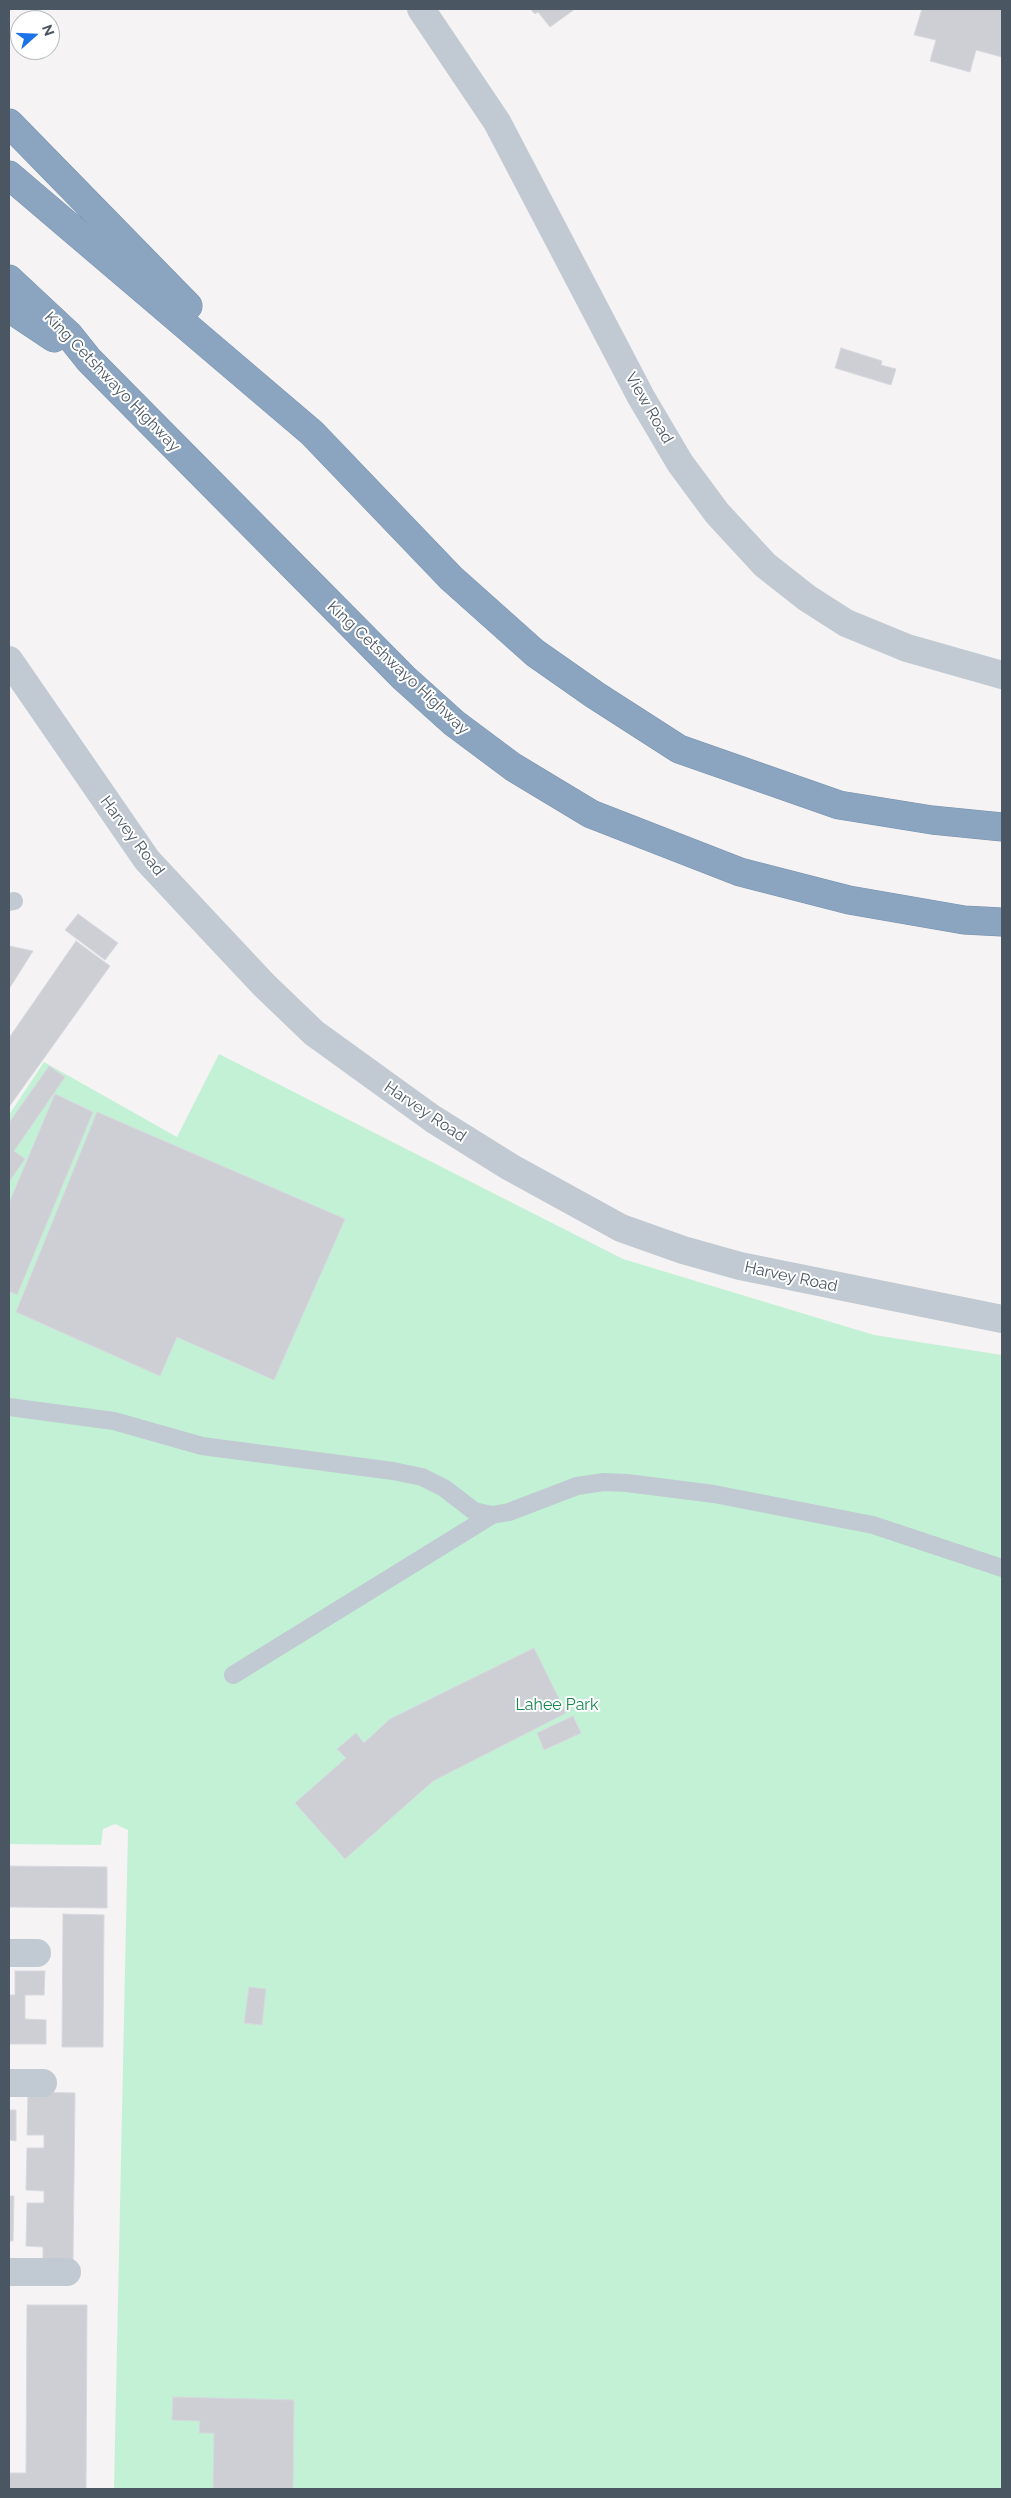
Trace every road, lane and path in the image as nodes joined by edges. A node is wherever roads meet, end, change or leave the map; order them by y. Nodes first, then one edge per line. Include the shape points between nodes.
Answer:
1 (420, 9) edge
2 (9, 123) edge
3 (9, 175) edge
4 (9, 279) edge
5 (9, 308) edge
6 (89, 360) junction
7 (312, 433) junction
8 (9, 660) edge
9 (1002, 674) edge
10 (1002, 827) edge
11 (1002, 922) edge
12 (1002, 1319) edge
13 (9, 1407) edge
14 (492, 1515) junction
15 (1002, 1568) edge
16 (233, 1675) dead end
17 (9, 1953) edge
18 (37, 1953) dead end
19 (9, 2083) edge
20 (43, 2083) dead end
21 (9, 2272) edge
22 (67, 2272) dead end

1 - 9 street, View Road via 497,122 641,397 680,463 717,513 765,565 846,623 907,648
2 - 7 highway
3 - 7 highway
4 - 6 highway, King Cetshwayo Highway via 69,335
5 - 6 highway
6 - 11 highway, King Cetshwayo Highway via 404,678 454,723 513,767 592,814 740,872 849,900 964,920
7 - 10 highway via 451,578 535,653 680,749 839,805
8 - 12 street, Harvey Road via 147,860 189,906 314,1033 433,1119 510,1167 621,1228 683,1250 740,1266
13 - 14 lane via 114,1421 202,1446 422,1477 444,1488 474,1511
14 - 15 lane via 509,1512 577,1486 627,1483 714,1494 873,1525
14 - 16 lane
17 - 18 street
19 - 20 street
21 - 22 street

